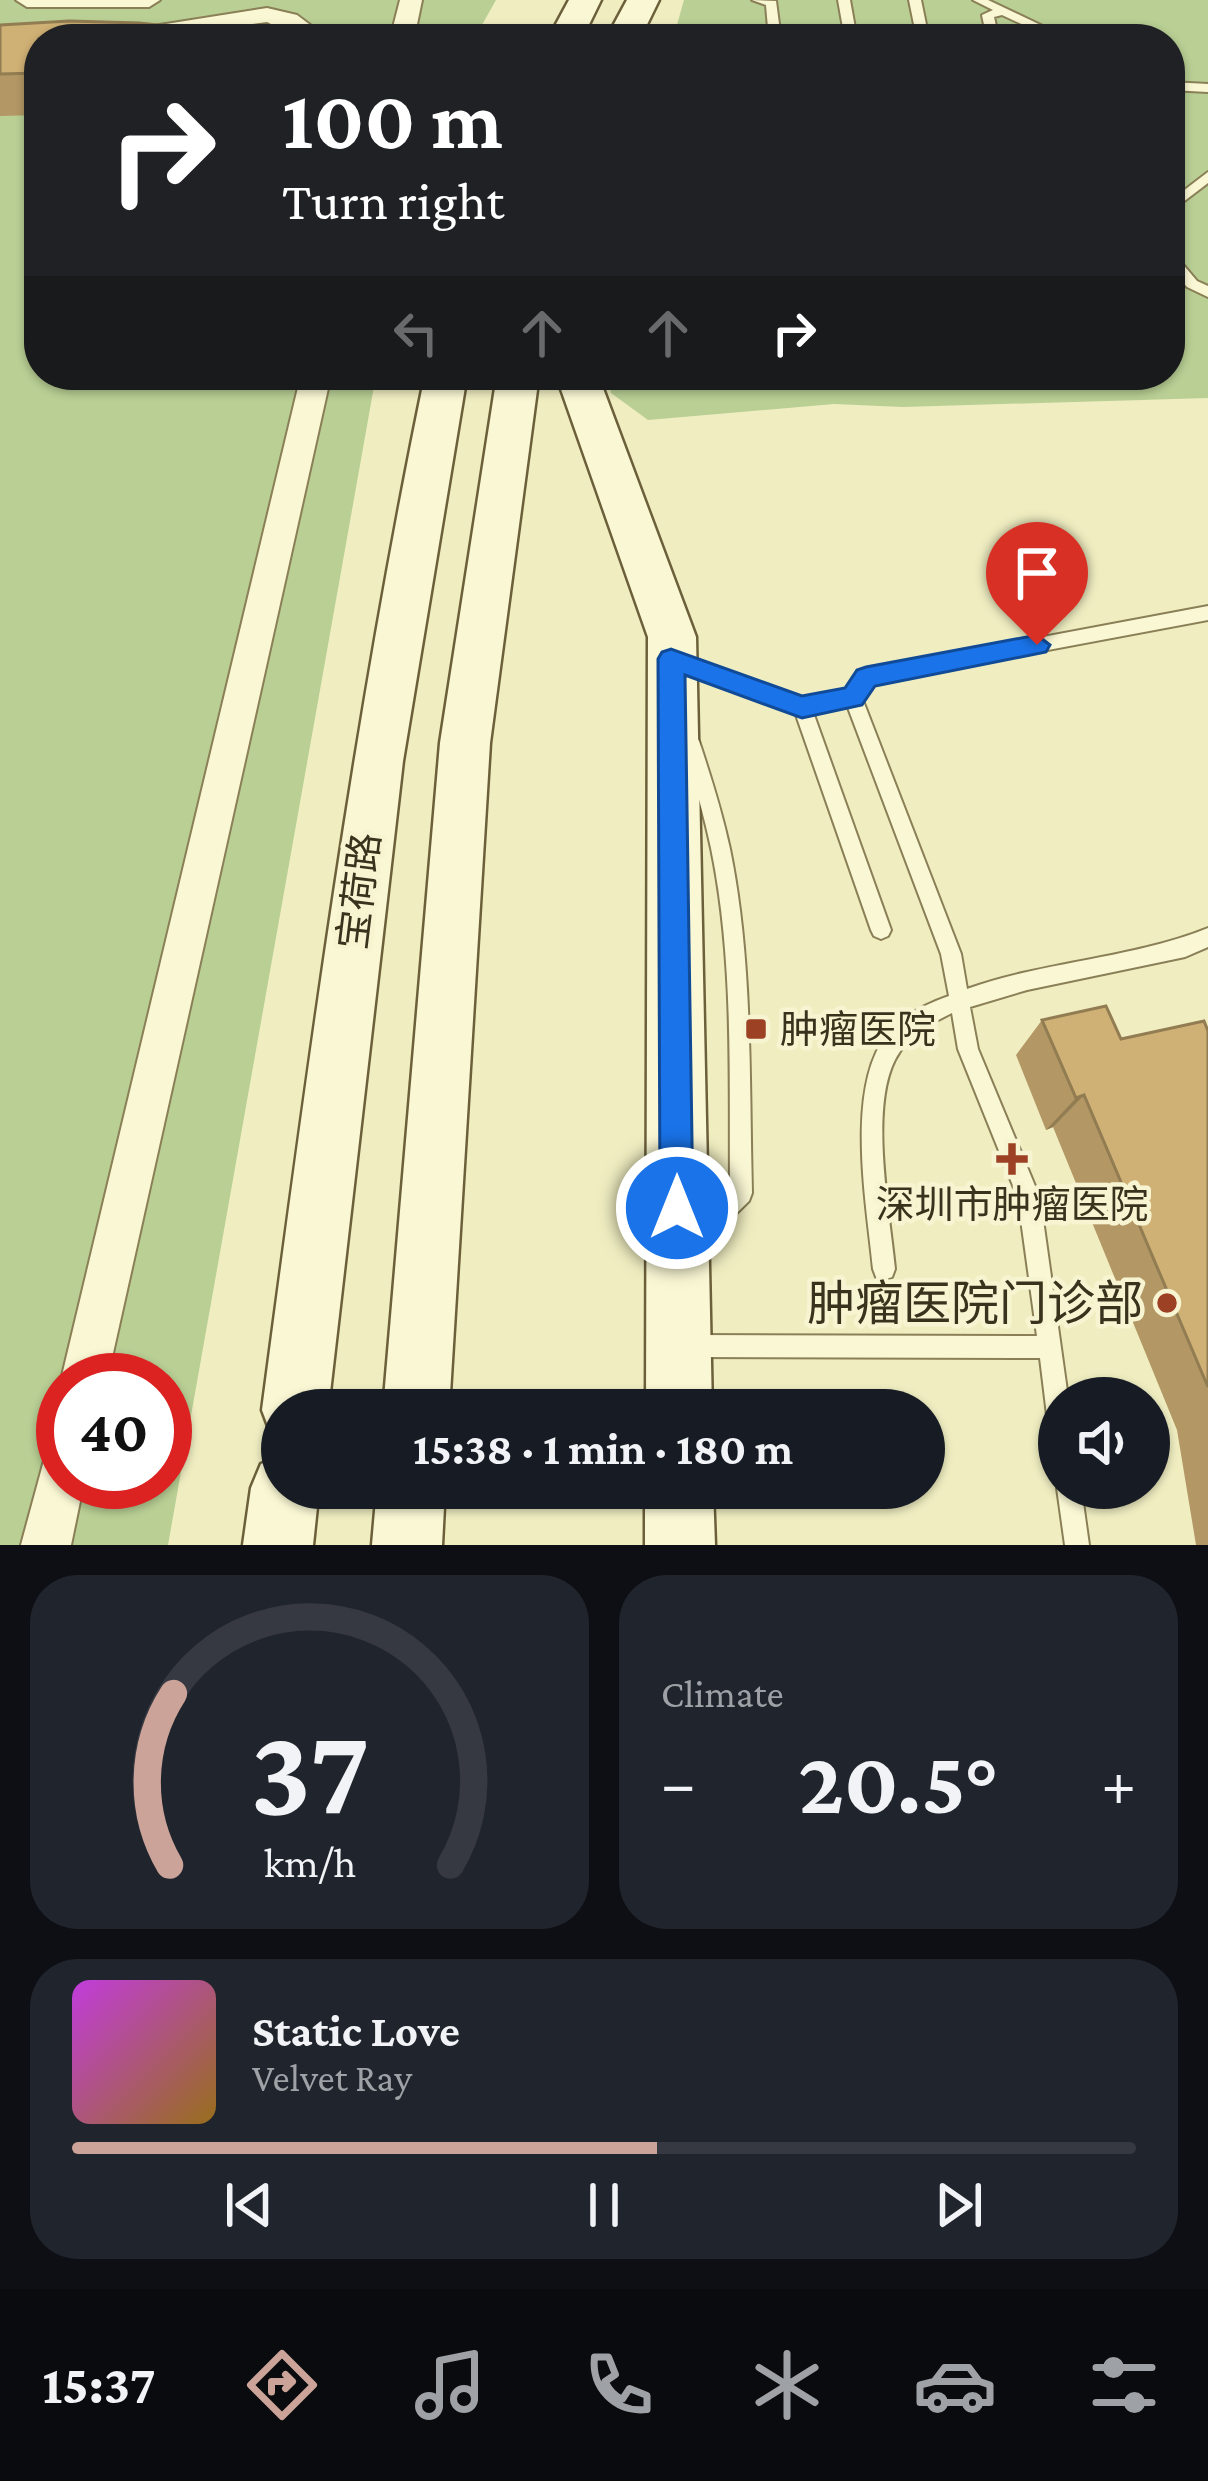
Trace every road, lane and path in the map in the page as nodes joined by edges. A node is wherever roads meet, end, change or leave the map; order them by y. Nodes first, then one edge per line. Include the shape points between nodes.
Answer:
1 (27, 0) edge
2 (149, 0) edge
3 (979, 0) edge
4 (1007, 10) junction
5 (225, 24) edge
6 (295, 24) edge
7 (990, 24) edge
8 (1035, 24) edge
9 (1208, 176) edge
10 (1185, 195) edge
11 (313, 390) edge
12 (443, 390) edge
13 (516, 390) edge
14 (582, 390) edge
15 (1208, 613) edge
16 (672, 676) junction
17 (853, 697) junction
18 (802, 707) junction
19 (881, 930) dead end
20 (1208, 937) edge
21 (959, 998) junction
22 (884, 1269) dead end
23 (678, 1346) junction
24 (1049, 1347) junction
25 (90, 1353) edge
26 (1053, 1377) edge
27 (298, 1389) edge
28 (418, 1389) edge
29 (679, 1389) edge
30 (54, 1509) edge
31 (282, 1509) edge
32 (410, 1509) edge
33 (679, 1509) edge
34 (1072, 1509) edge
35 (46, 1545) edge
36 (278, 1545) edge
37 (407, 1545) edge
38 (680, 1545) edge
39 (1077, 1545) edge

1 - 2 street
3 - 4 lane
4 - 7 lane via 988,15
4 - 8 lane
5 - 6 street via 267,15
9 - 10 lane
11 - 25 street
12 - 27 main road, 宝荷路 via 365,831
13 - 28 main road via 465,743
14 - 16 main road via 671,637
15 - 17 lane via 866,677
16 - 18 lane
16 - 23 main road
17 - 18 lane
17 - 21 lane via 951,954
18 - 19 lane
20 - 21 lane
21 - 22 lane via 920,1015 894,1040 880,1072 873,1118
21 - 24 lane via 968,1049 1029,1198
23 - 24 lane
23 - 29 main road
24 - 26 lane
30 - 35 street
31 - 36 main road
32 - 37 main road
33 - 38 main road
34 - 39 lane

